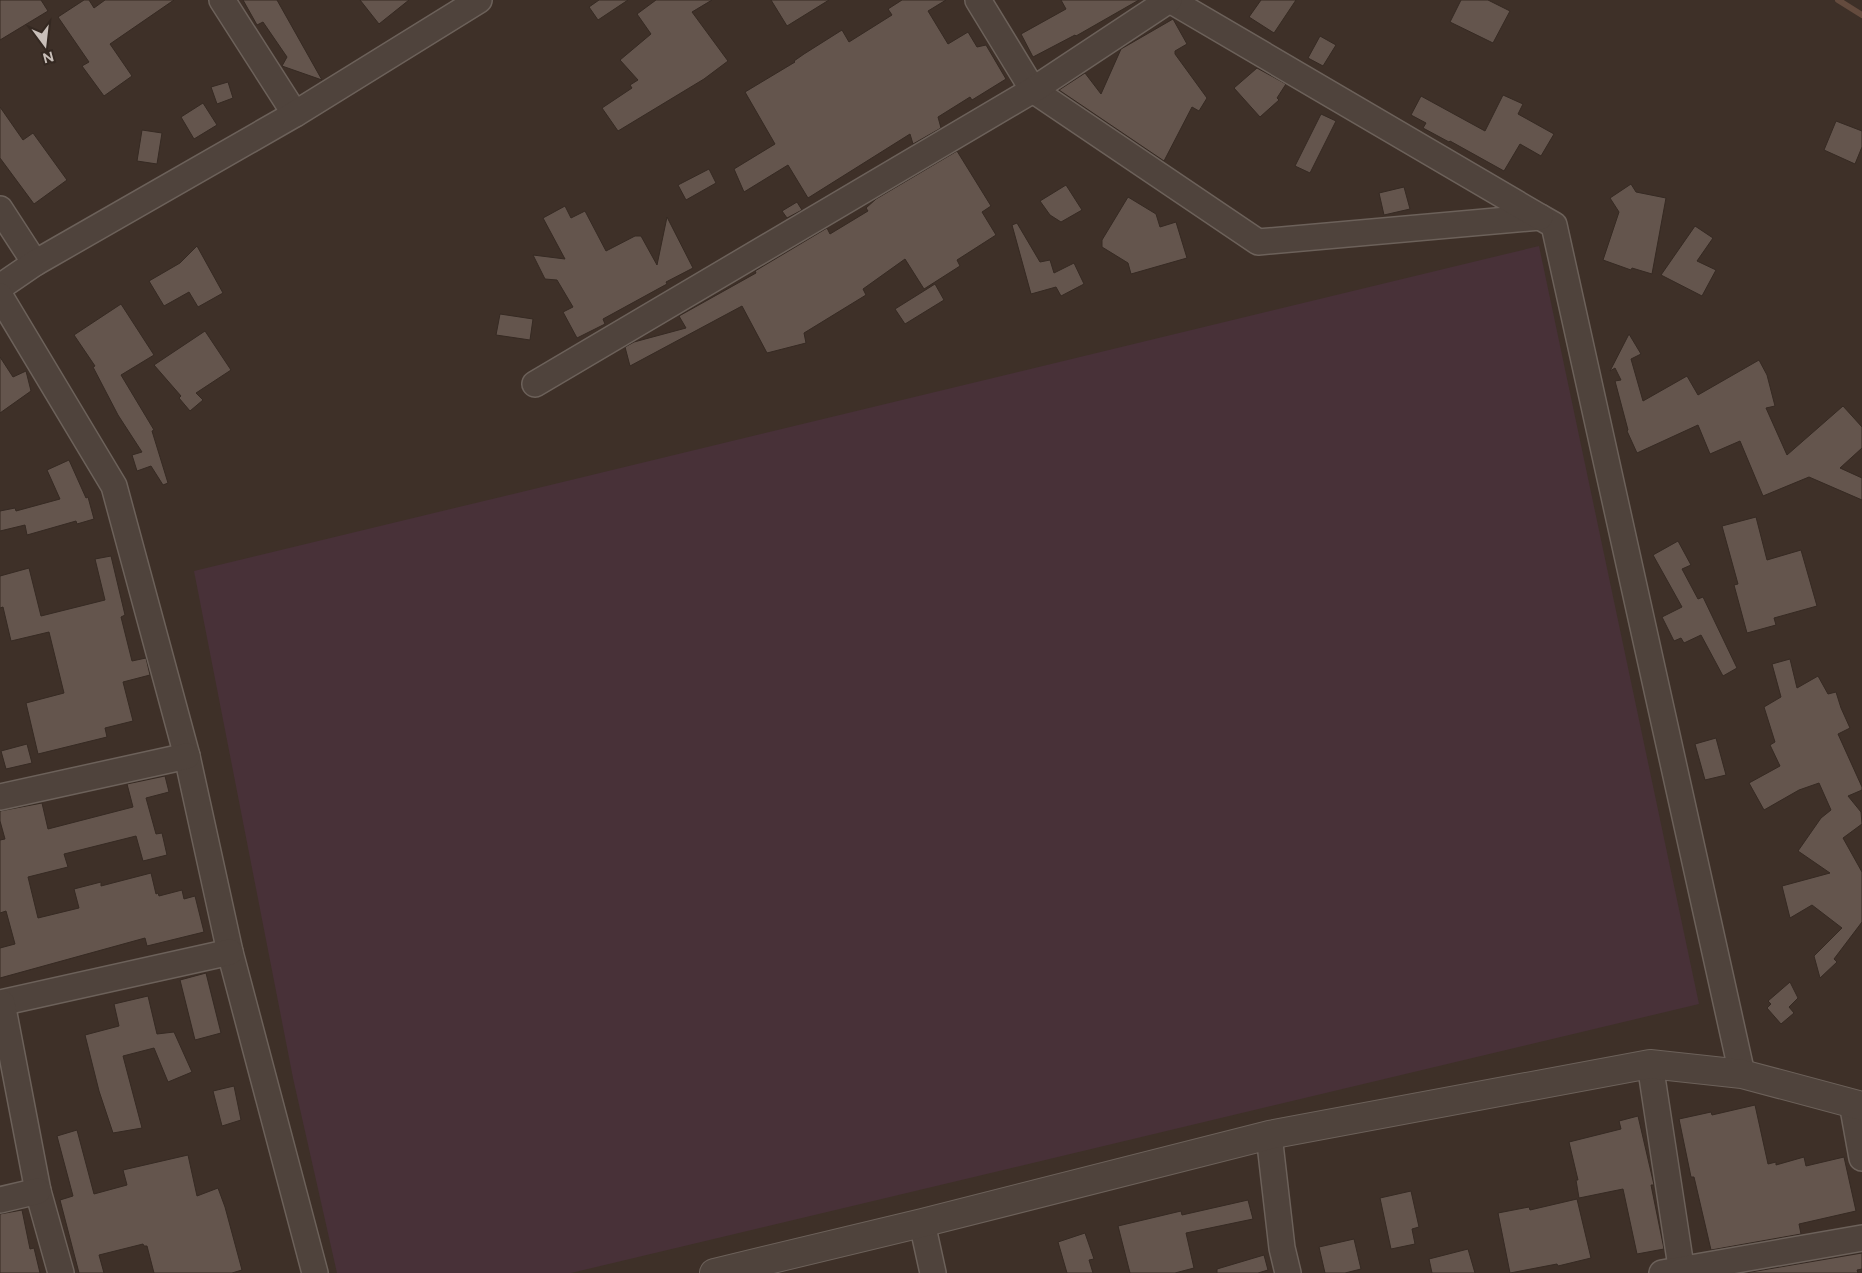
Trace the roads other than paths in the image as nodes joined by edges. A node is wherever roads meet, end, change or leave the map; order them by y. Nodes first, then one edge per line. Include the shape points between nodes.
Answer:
1 (222, 0) edge
2 (479, 0) edge
3 (978, 0) edge
4 (1170, 0) edge
5 (1202, 8) edge
6 (1033, 90) junction
7 (295, 114) junction
8 (0, 209) edge
9 (1540, 217) junction
10 (34, 263) junction
11 (0, 287) edge
12 (0, 296) edge
13 (535, 384) dead end
14 (186, 756) junction
15 (0, 797) edge
16 (230, 952) junction
17 (1, 1003) edge
18 (1650, 1064) junction
19 (1742, 1074) junction
20 (1857, 1105) edge
21 (1269, 1135) junction
22 (1862, 1158) edge
23 (38, 1191) junction
24 (0, 1200) edge
25 (922, 1223) junction
26 (1862, 1238) edge
27 (1675, 1272) edge
28 (61, 1273) edge
29 (315, 1273) edge
30 (714, 1273) edge
31 (933, 1273) edge
32 (1288, 1273) edge

1 - 7 street
2 - 7 street
3 - 6 street
4 - 5 street
4 - 6 street
5 - 9 street
6 - 9 street via 1258,242
6 - 13 street
7 - 10 street
8 - 10 street
9 - 19 street via 1554,225
10 - 11 street
12 - 14 street via 114,486
14 - 15 street
14 - 16 street
16 - 17 street
16 - 29 street
17 - 23 street
18 - 19 street
18 - 21 street
18 - 27 street
19 - 20 street
20 - 22 street
21 - 25 street
21 - 32 street via 1282,1248
23 - 24 street
23 - 28 street
25 - 30 street
25 - 31 street
26 - 27 street

